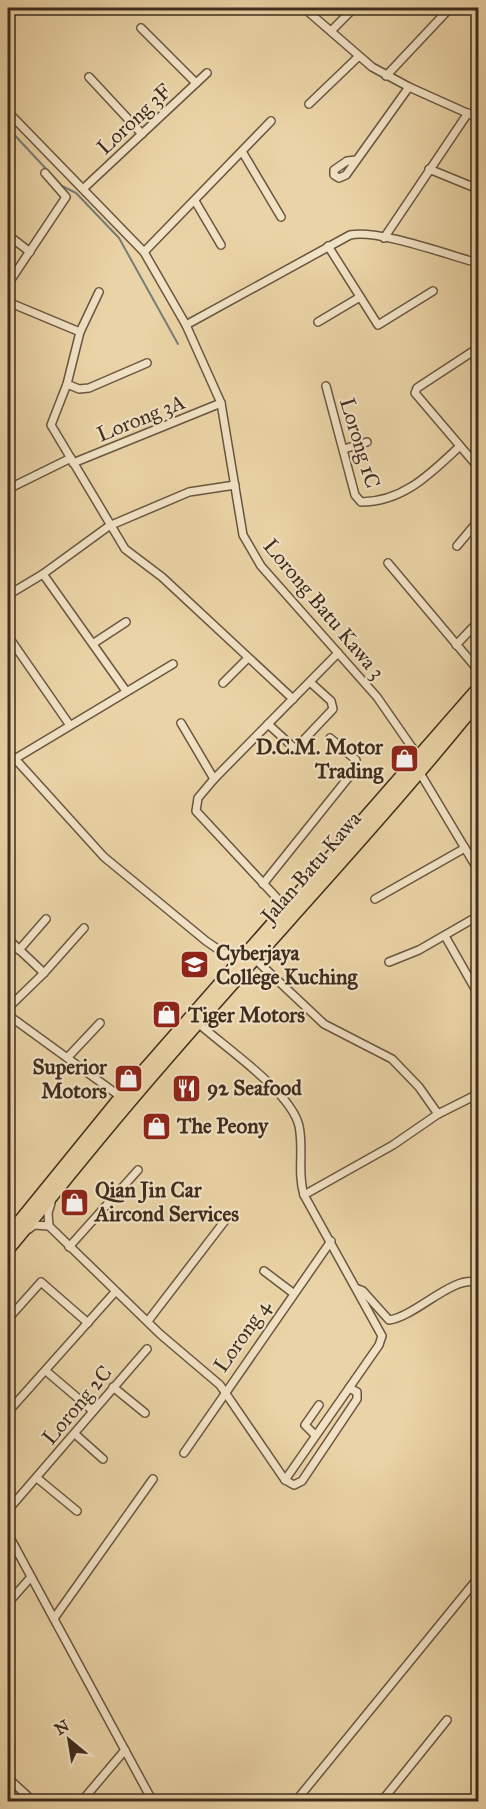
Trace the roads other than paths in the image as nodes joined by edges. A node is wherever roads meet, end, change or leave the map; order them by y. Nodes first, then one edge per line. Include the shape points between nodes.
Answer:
1 (304, 8) edge
2 (354, 8) edge
3 (450, 8) edge
4 (141, 28) dead end
5 (332, 31) junction
6 (358, 57) junction
7 (207, 73) dead end
8 (386, 76) junction
9 (89, 77) dead end
10 (196, 83) junction
11 (409, 87) junction
12 (309, 104) dead end
13 (8, 112) edge
14 (468, 113) junction
15 (478, 118) edge
16 (271, 122) dead end
17 (142, 134) junction
18 (243, 153) junction
19 (356, 160) dead end
20 (429, 169) junction
21 (45, 173) dead end
22 (84, 188) junction
23 (478, 189) edge
24 (195, 201) junction
25 (281, 217) dead end
26 (8, 235) edge
27 (384, 238) junction
28 (221, 245) dead end
29 (328, 246) junction
30 (30, 252) junction
31 (144, 252) junction
32 (478, 263) edge
33 (8, 284) edge
34 (433, 291) dead end
35 (99, 292) dead end
36 (360, 297) junction
37 (8, 302) edge
38 (318, 322) dead end
39 (186, 325) junction
40 (80, 332) junction
41 (478, 348) edge
42 (147, 363) dead end
43 (67, 384) junction
44 (326, 386) dead end
45 (221, 403) junction
46 (367, 442) dead end
47 (459, 447) junction
48 (344, 449) junction
49 (72, 461) junction
50 (478, 467) edge
51 (235, 485) junction
52 (8, 489) edge
53 (478, 521) edge
54 (109, 525) junction
55 (457, 546) dead end
56 (388, 563) dead end
57 (43, 574) junction
58 (8, 595) edge
59 (126, 622) dead end
60 (478, 622) edge
61 (8, 636) edge
62 (94, 643) junction
63 (456, 645) junction
64 (338, 653) junction
65 (248, 658) junction
66 (173, 664) dead end
67 (478, 669) edge
68 (310, 682) junction
69 (223, 683) dead end
70 (478, 689) edge
71 (126, 691) junction
72 (293, 699) junction
73 (478, 700) edge
74 (181, 723) dead end
75 (69, 724) junction
76 (268, 724) junction
77 (330, 738) dead end
78 (8, 752) edge
79 (15, 758) junction
80 (420, 759) junction
81 (8, 763) edge
82 (420, 773) junction
83 (214, 779) junction
84 (465, 848) junction
85 (478, 870) edge
86 (263, 884) junction
87 (375, 899) dead end
88 (287, 909) junction
89 (478, 916) edge
90 (46, 919) dead end
91 (84, 927) dead end
92 (445, 936) junction
93 (8, 939) edge
94 (19, 950) junction
95 (256, 960) junction
96 (389, 962) dead end
97 (238, 963) junction
98 (44, 973) junction
99 (478, 994) edge
100 (8, 1008) edge
101 (8, 1015) edge
102 (100, 1023) dead end
103 (199, 1024) junction
104 (68, 1057) junction
105 (478, 1094) edge
106 (121, 1097) junction
107 (438, 1114) junction
108 (138, 1170) dead end
109 (303, 1196) junction
110 (53, 1198) junction
111 (227, 1218) dead end
112 (49, 1226) junction
113 (13, 1236) edge
114 (330, 1241) junction
115 (69, 1247) junction
116 (8, 1249) edge
117 (264, 1271) dead end
118 (478, 1283) edge
119 (357, 1288) junction
120 (115, 1292) junction
121 (293, 1293) junction
122 (8, 1319) edge
123 (148, 1321) junction
124 (88, 1323) junction
125 (147, 1349) dead end
126 (46, 1371) junction
127 (113, 1387) junction
128 (350, 1388) junction
129 (224, 1390) junction
130 (319, 1405) dead end
131 (93, 1411) junction
132 (8, 1412) edge
133 (145, 1413) dead end
134 (75, 1434) junction
135 (315, 1436) junction
136 (183, 1453) dead end
137 (103, 1459) dead end
138 (37, 1478) junction
139 (153, 1479) dead end
140 (285, 1480) junction
141 (8, 1510) edge
142 (77, 1511) dead end
143 (8, 1534) edge
144 (32, 1577) junction
145 (478, 1578) edge
146 (8, 1603) edge
147 (55, 1617) junction
148 (447, 1720) dead end
149 (125, 1750) junction
150 (8, 1778) edge
151 (25, 1799) edge
152 (299, 1800) edge
153 (34, 1802) edge
154 (81, 1802) edge
155 (153, 1802) edge
156 (381, 1802) edge

1 - 5 street
2 - 5 street
3 - 8 street
4 - 10 street
5 - 6 street
6 - 8 street
6 - 12 street
7 - 10 street, Lorong 3F
8 - 11 street
9 - 17 street
10 - 17 street, Lorong 3F
11 - 14 street
11 - 19 street
13 - 22 street, Lorong Batu Kawa 3 via 12,122
14 - 15 street
14 - 20 street
16 - 18 street
17 - 22 street, Lorong 3F
18 - 24 street
18 - 25 street
20 - 23 street
20 - 27 street
21 - 30 street via 66,197
22 - 31 street, Lorong Batu Kawa 3
24 - 28 street
24 - 31 street
26 - 30 street
27 - 29 street via 358,233
27 - 32 street
29 - 36 street
29 - 39 street
30 - 33 street
31 - 39 street, Lorong Batu Kawa 3
34 - 36 street via 378,325
35 - 40 street
36 - 38 street
37 - 40 street
39 - 45 street, Lorong Batu Kawa 3
40 - 43 street
41 - 47 street via 415,393
42 - 43 street via 89,388
43 - 49 street via 51,425
44 - 48 street, Lorong 1C
45 - 49 street, Lorong 3A
45 - 51 street, Lorong Batu Kawa 3
46 - 48 street
47 - 48 street, Lorong 1C via 409,490 370,502 361,502 355,495
47 - 50 street
49 - 52 street, Lorong 3A
49 - 54 street
51 - 54 street via 180,495
51 - 64 street, Lorong Batu Kawa 3 via 246,544
53 - 55 street
54 - 57 street
54 - 65 street via 125,549 162,577
56 - 63 street
57 - 58 street
57 - 62 street
59 - 62 street
60 - 63 street
61 - 75 street
62 - 71 street
63 - 67 street
64 - 68 street
64 - 80 street, Lorong Batu Kawa 3 via 377,697
65 - 69 street
65 - 72 street
66 - 71 street
68 - 72 street
68 - 76 street via 332,701 333,709 297,747
70 - 80 highway, Jalan Batu Kawa
71 - 75 street
72 - 76 street
73 - 82 highway, Jalan Batu Kawa
74 - 83 street
75 - 79 street
76 - 83 street
77 - 86 street via 356,760 356,768
78 - 79 street
79 - 81 street
79 - 97 street via 104,857
80 - 88 highway, Jalan Batu Kawa
82 - 84 street
82 - 95 highway, Jalan Batu Kawa
83 - 86 street via 198,798 196,811
84 - 85 street
84 - 87 street
86 - 88 street
88 - 97 highway, Jalan Batu Kawa
89 - 92 street
90 - 94 street
91 - 98 street
92 - 96 street
92 - 99 street
93 - 94 street
94 - 98 street
95 - 103 highway, Jalan Batu Kawa
95 - 107 street via 324,1024 392,1059
97 - 106 highway, Jalan Batu Kawa
98 - 100 street
101 - 104 street
102 - 104 street
103 - 109 street via 291,1105 300,1128
103 - 110 highway, Jalan Batu Kawa via 115,1119
104 - 106 street
105 - 107 street
106 - 113 highway, Jalan Batu Kawa
107 - 109 street via 393,1145
108 - 115 street
109 - 114 street
110 - 112 street via 48,1208
110 - 113 highway, Jalan Batu Kawa
111 - 123 street
112 - 113 street via 34,1225
112 - 115 street
113 - 116 highway, Jalan Batu Kawa
114 - 119 street
114 - 121 street, Lorong 4
115 - 120 street
117 - 121 street
118 - 119 street via 464,1282 403,1317 389,1320
119 - 128 street via 382,1336
120 - 123 street
120 - 124 street
121 - 129 street, Lorong 4
122 - 124 street via 41,1282
123 - 129 street
124 - 126 street
125 - 127 street, Lorong 2C
126 - 131 street
126 - 132 street
127 - 131 street, Lorong 2C
127 - 133 street
128 - 135 street
128 - 140 street via 357,1392 357,1399 302,1481 294,1485
129 - 136 street, Lorong 4
129 - 140 street
130 - 135 street via 305,1425
131 - 134 street, Lorong 2C
134 - 137 street
134 - 138 street, Lorong 2C
135 - 140 street
138 - 141 street, Lorong 2C
138 - 142 street
139 - 147 street
143 - 144 street
144 - 146 street
144 - 147 street
145 - 152 street
147 - 149 street
148 - 156 street
149 - 154 street
149 - 155 street
150 - 151 street
151 - 153 street

